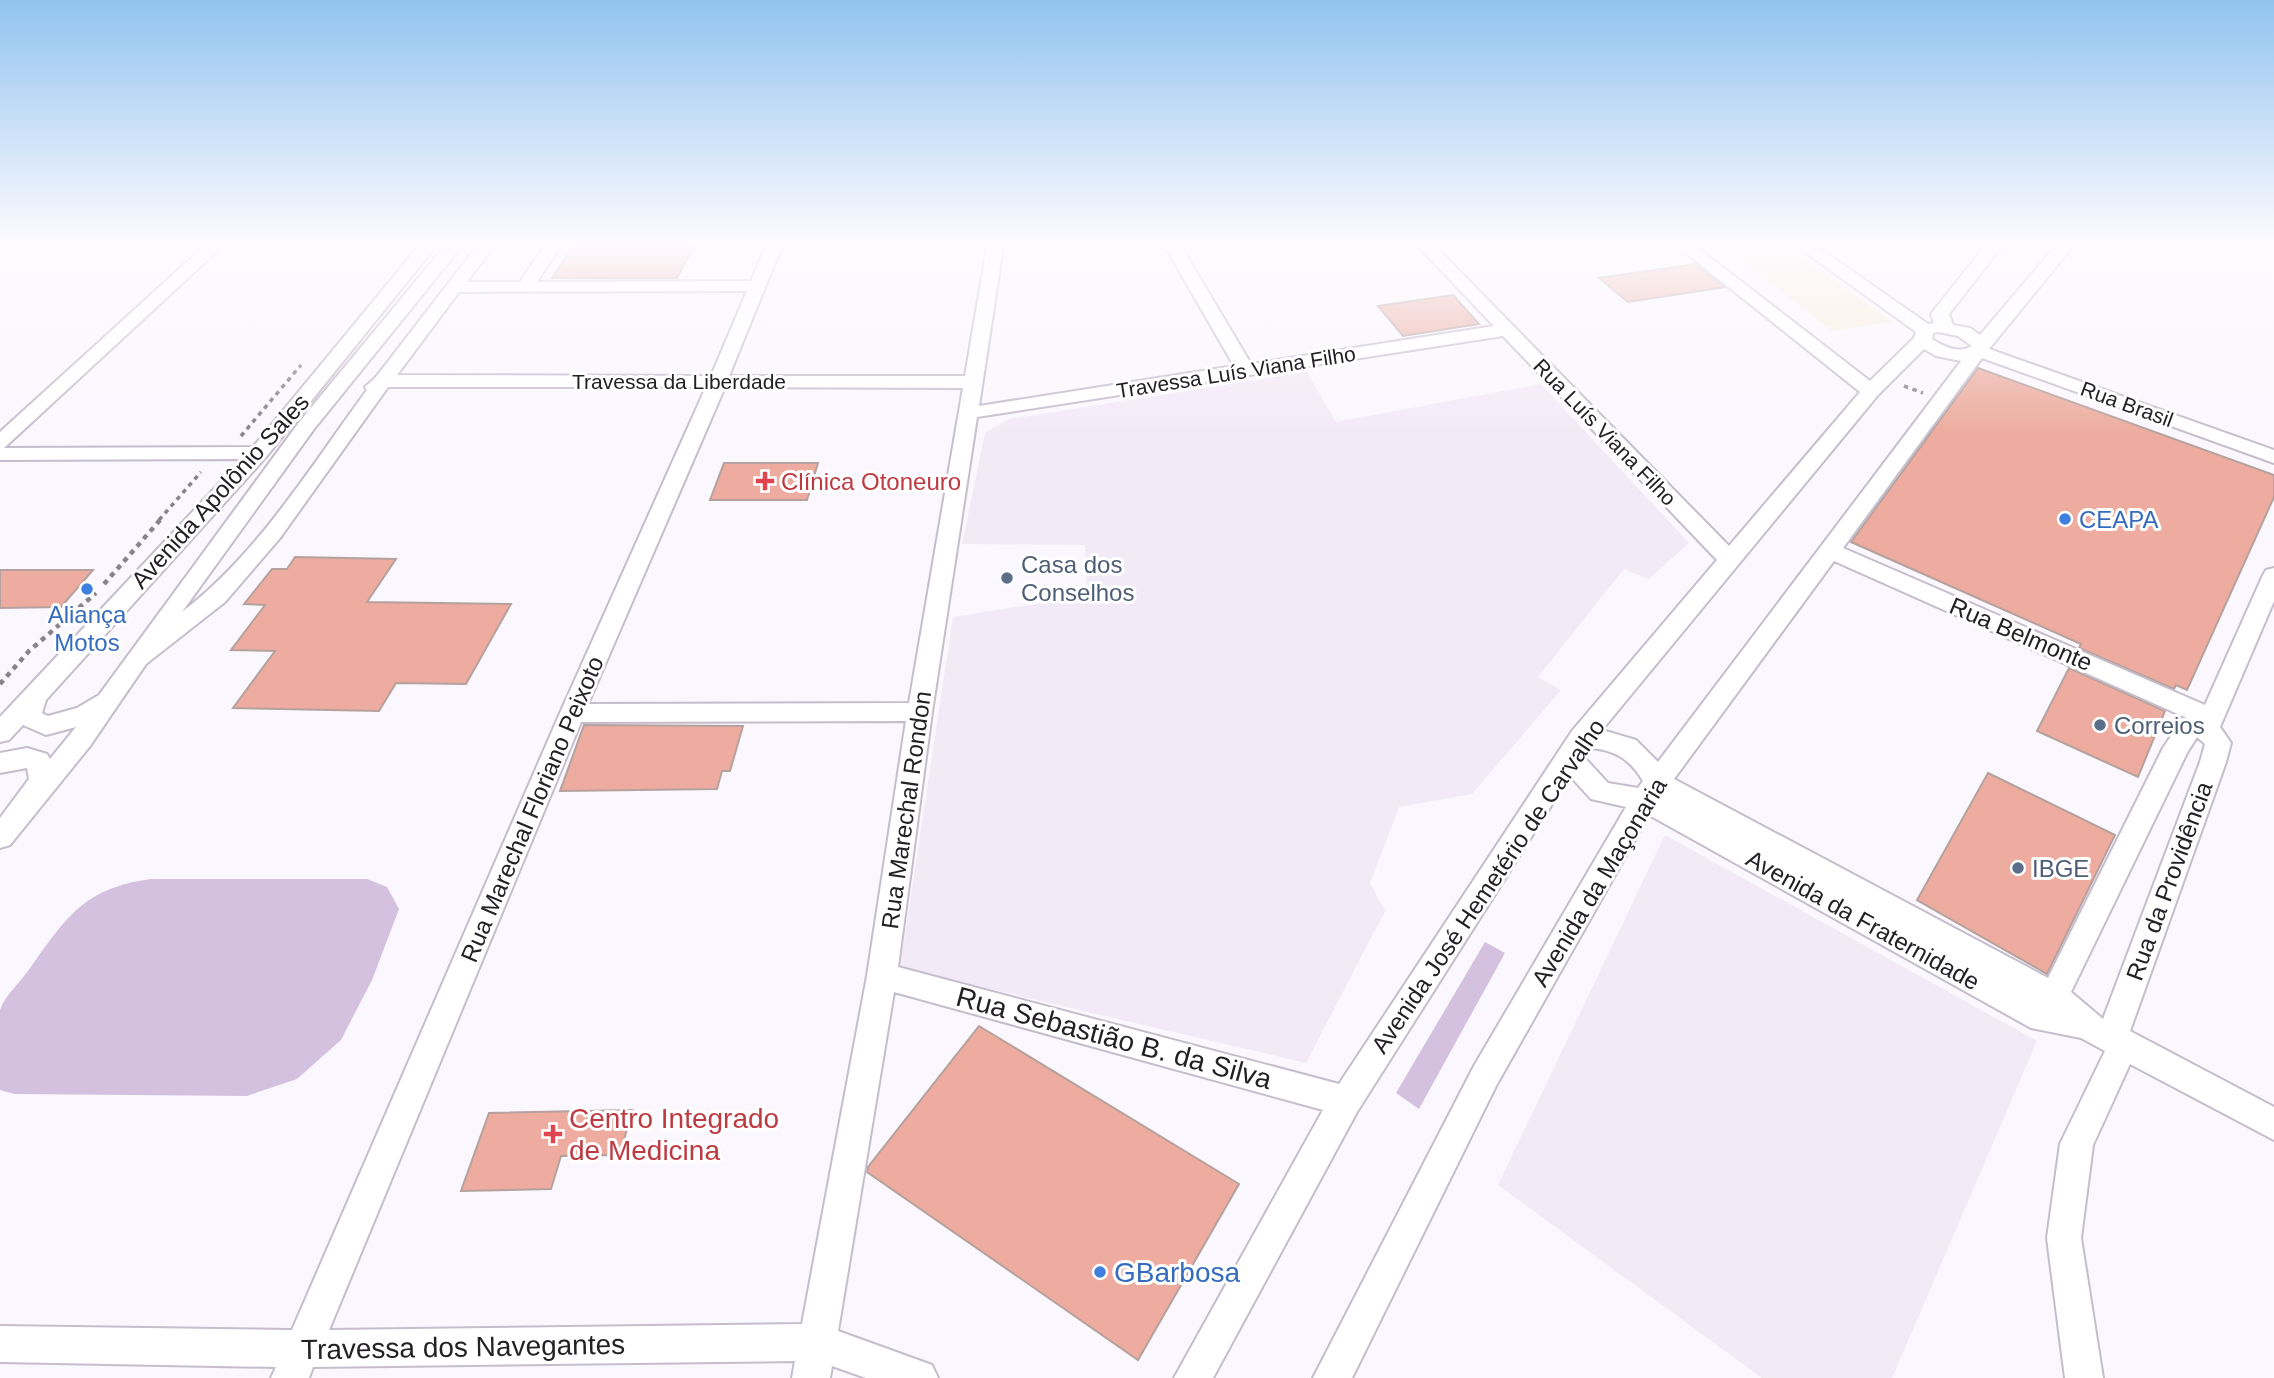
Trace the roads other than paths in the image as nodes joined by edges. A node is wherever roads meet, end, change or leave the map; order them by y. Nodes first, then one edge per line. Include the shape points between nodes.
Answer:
1 (150, 305) edge
2 (380, 305) edge
3 (405, 305) edge
4 (441, 305) edge
5 (750, 305) edge
6 (986, 305) edge
7 (1207, 305) edge
8 (1482, 305) edge
9 (1761, 305) edge
10 (1894, 305) edge
11 (1901, 305) edge
12 (1947, 305) edge
13 (2016, 305) edge
14 (1505, 330) junction
15 (1933, 331) junction
16 (1979, 350) junction
17 (1245, 370) junction
18 (383, 381) junction
19 (718, 381) junction
20 (974, 382) junction
21 (1871, 391) junction
22 (968, 413) junction
23 (307, 425) junction
24 (0, 443) edge
25 (259, 453) junction
26 (0, 454) edge
27 (2274, 457) edge
28 (1830, 551) junction
29 (1731, 561) junction
30 (2274, 575) edge
31 (138, 657) junction
32 (40, 687) junction
33 (111, 697) junction
34 (920, 712) junction
35 (572, 713) junction
36 (2209, 723) junction
37 (0, 733) edge
38 (1575, 747) junction
39 (0, 763) edge
40 (1651, 791) junction
41 (29, 804) junction
42 (0, 836) edge
43 (882, 976) junction
44 (2054, 996) junction
45 (2108, 1035) junction
46 (1346, 1101) junction
47 (2274, 1124) edge
48 (817, 1342) junction
49 (0, 1344) edge
50 (296, 1364) edge
51 (811, 1378) edge
52 (919, 1378) edge
53 (1192, 1378) edge
54 (1332, 1378) edge
55 (2084, 1378) edge

1 - 24 street
2 - 25 street, Avenida Apolônio Sales
3 - 23 street, Avenida Apolônio Sales
4 - 18 street, Avenida Apolônio Sales
5 - 19 street, Rua Marechal Floriano Peixoto
6 - 20 street, Rua Marechal Rondon
7 - 17 street
8 - 14 street, Rua Luís Viana Filho
9 - 21 street
10 - 15 street
11 - 15 street
12 - 15 street
13 - 16 street, Avenida da Maçonaria
14 - 17 street, Travessa Luís Viana Filho
14 - 29 street, Rua Luís Viana Filho
15 - 16 street, Rua Brasil via 1972,335
15 - 21 street, Avenida José Hemetério de Carvalho
16 - 27 street, Rua Brasil
16 - 28 street, Avenida da Maçonaria
17 - 22 street, Travessa Luís Viana Filho
18 - 19 street, Travessa da Liberdade
18 - 23 street, Avenida Apolônio Sales via 331,417
18 - 31 street via 272,533 217,597
19 - 20 street, Travessa da Liberdade
19 - 35 street, Rua Marechal Floriano Peixoto
20 - 22 street, Rua Marechal Rondon
21 - 29 street, Avenida José Hemetério de Carvalho
22 - 34 street, Rua Marechal Rondon
23 - 31 street, Avenida Apolônio Sales
25 - 26 street
25 - 32 street, Avenida Apolônio Sales
28 - 36 street, Rua Belmonte
28 - 40 street, Avenida da Maçonaria
29 - 38 street, Avenida José Hemetério de Carvalho
30 - 36 street
31 - 33 street, Avenida Apolônio Sales
32 - 33 street via 31,701 29,717 46,726 86,715
32 - 37 street, Avenida Apolônio Sales
33 - 41 street, Avenida Apolônio Sales
34 - 35 street
34 - 43 street, Rua Marechal Rondon
35 - 50 street, Rua Marechal Floriano Peixoto
36 - 44 street, Rua da Providência via 2190,728 2176,747
36 - 45 street, Rua da Providência via 2218,743 2213,762
38 - 40 street via 1600,792
38 - 40 street via 1607,737 1621,742 1641,757
38 - 46 street, Avenida José Hemetério de Carvalho
39 - 41 street via 27,758 38,761 42,779
40 - 44 street, Avenida da Fraternidade
40 - 45 street, Avenida da Fraternidade via 2042,1018
40 - 54 street, Avenida da Maçonaria via 1485,1076
41 - 42 street, Avenida Apolônio Sales
43 - 46 street, Rua Sebastião B. da Silva
43 - 48 street, Rua Marechal Rondon
44 - 45 street, Avenida da Fraternidade
45 - 47 street, Avenida da Fraternidade
45 - 55 street via 2077,1144 2064,1238
46 - 53 street, Avenida José Hemetério de Carvalho
48 - 50 street, Travessa dos Navegantes
48 - 51 street, Rua Marechal Rondon
48 - 52 street, Travessa dos Navegantes
49 - 50 street, Travessa dos Navegantes

